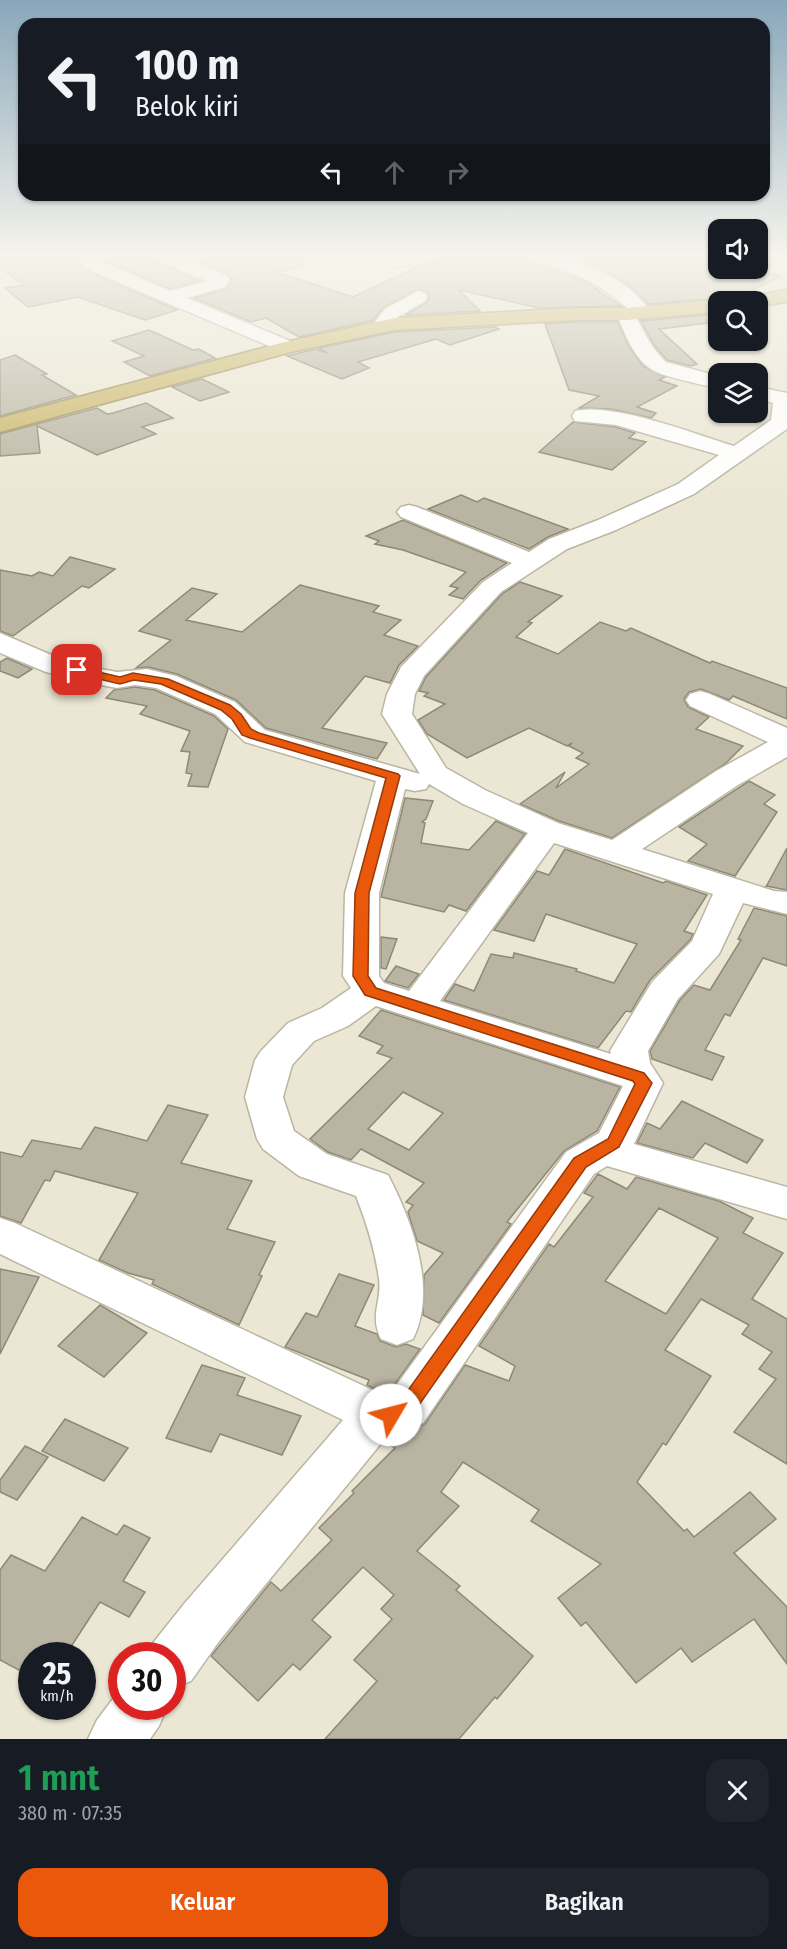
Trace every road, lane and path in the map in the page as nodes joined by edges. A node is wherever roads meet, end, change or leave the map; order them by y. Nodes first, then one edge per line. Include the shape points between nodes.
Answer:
1 (267, 338) edge
2 (329, 338) edge
3 (637, 338) edge
4 (288, 347) junction
5 (708, 379) edge
6 (780, 405) edge
7 (583, 416) dead end
8 (2, 423) edge
9 (735, 453) junction
10 (408, 512) dead end
11 (529, 561) junction
12 (0, 641) edge
13 (700, 700) dead end
14 (785, 739) edge
15 (393, 776) junction
16 (474, 797) junction
17 (547, 830) junction
18 (615, 852) junction
19 (732, 889) junction
20 (787, 903) edge
21 (370, 992) junction
22 (417, 1006) junction
23 (639, 1077) junction
24 (602, 1150) junction
25 (787, 1203) edge
26 (0, 1235) edge
27 (397, 1326) dead end
28 (377, 1414) junction
29 (186, 1644) edge
30 (130, 1720) edge
31 (116, 1739) edge

1 - 4 street
2 - 4 highway
3 - 5 street via 659,366
4 - 8 highway
6 - 9 street via 781,423
7 - 9 street via 618,419
9 - 11 street via 686,489 558,544
10 - 11 street
11 - 16 street via 492,587 411,673 400,694 397,714 435,774
12 - 15 street via 27,656 106,678 120,680 133,676 164,681 225,708 236,716 246,732 255,736
13 - 14 street
14 - 18 street via 769,756 727,778
15 - 16 street
15 - 21 street via 362,893 361,976
16 - 17 street
17 - 18 street
17 - 22 street
18 - 19 street
19 - 20 street
19 - 23 street via 707,946 665,991 628,1051
21 - 22 street
21 - 27 street via 335,1017 301,1032 274,1060 264,1097 277,1139 313,1165 373,1186 393,1236 401,1282
22 - 23 street
23 - 24 street via 644,1083 614,1143
24 - 25 street
24 - 28 street via 580,1163 406,1409 391,1415
26 - 28 street
28 - 29 street
30 - 31 street

